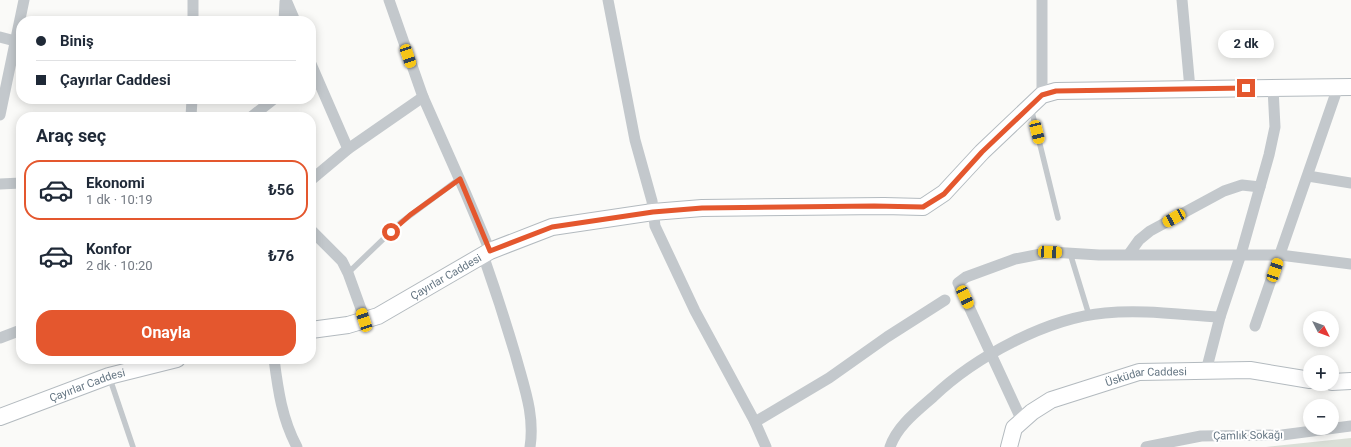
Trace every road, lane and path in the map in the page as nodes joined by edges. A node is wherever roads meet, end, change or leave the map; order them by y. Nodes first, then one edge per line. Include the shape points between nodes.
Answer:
1 (24, 0) edge
2 (193, 0) edge
3 (286, 0) edge
4 (388, 0) edge
5 (608, 0) edge
6 (1042, 0) edge
7 (1182, 0) edge
8 (21, 16) edge
9 (193, 16) edge
10 (284, 16) edge
11 (293, 16) edge
12 (0, 37) edge
13 (16, 37) edge
14 (15, 42) junction
15 (16, 66) edge
16 (316, 77) edge
17 (1344, 87) edge
18 (1274, 88) junction
19 (1190, 89) junction
20 (1042, 95) junction
21 (423, 97) junction
22 (268, 104) edge
23 (1030, 106) junction
24 (257, 112) edge
25 (0, 115) edge
26 (348, 149) junction
27 (316, 176) edge
28 (1308, 176) junction
29 (460, 179) junction
30 (16, 183) edge
31 (1351, 183) edge
32 (0, 184) edge
33 (1260, 186) junction
34 (653, 212) junction
35 (1058, 218) dead end
36 (316, 235) edge
37 (486, 253) junction
38 (1070, 253) junction
39 (1129, 254) junction
40 (1241, 254) junction
41 (1280, 255) junction
42 (1351, 264) edge
43 (348, 273) junction
44 (945, 300) dead end
45 (1089, 315) junction
46 (1220, 317) junction
47 (364, 320) junction
48 (1255, 326) dead end
49 (316, 329) edge
50 (16, 332) edge
51 (0, 338) edge
52 (991, 354) junction
53 (157, 364) edge
54 (275, 364) edge
55 (1206, 371) junction
56 (109, 376) junction
57 (1303, 379) edge
58 (1351, 381) edge
59 (1339, 382) edge
60 (0, 417) edge
61 (1022, 421) junction
62 (755, 422) junction
63 (1351, 426) edge
64 (133, 447) edge
65 (297, 447) edge
66 (530, 447) edge
67 (766, 447) edge
68 (890, 447) edge
69 (1009, 447) edge
70 (1146, 447) edge

1 - 8 street
2 - 9 street
3 - 10 street
3 - 11 street
4 - 21 street
5 - 34 street via 635,140
6 - 20 street
7 - 19 street
12 - 14 street
13 - 14 street
14 - 15 street
15 - 25 street
16 - 26 street
17 - 18 street
17 - 28 street
18 - 19 street
18 - 33 street via 1275,127
19 - 20 street via 1056,91
20 - 23 street, Çayırlar Caddesi
21 - 26 street
21 - 29 street
22 - 24 street
23 - 34 street, Çayırlar Caddesi via 982,152 944,194 923,207 702,208
23 - 35 lane
26 - 27 street
28 - 31 street
28 - 41 street
29 - 37 street
29 - 43 lane via 410,215
30 - 32 street
33 - 39 street via 1242,185 1224,191 1150,231 1139,240
33 - 40 street
34 - 37 street, Çayırlar Caddesi via 552,227
34 - 62 street via 655,226 692,304
36 - 43 street via 342,261
37 - 47 street, Çayırlar Caddesi via 378,316
37 - 66 street via 530,406
38 - 39 street
38 - 45 lane
38 - 52 street via 1050,252 1015,259 966,277 958,283
39 - 40 street
40 - 41 street
40 - 46 street
41 - 42 street
41 - 48 street
43 - 47 street
44 - 62 street via 829,378
45 - 46 street via 1131,312
45 - 52 street via 1038,330
46 - 55 street
47 - 49 street, Çayırlar Caddesi
50 - 51 street
52 - 61 street
52 - 68 street via 943,387 904,424
53 - 56 street, Çayırlar Caddesi
54 - 65 street via 284,415
55 - 57 street, Üsküdar Caddesi via 1250,370
55 - 61 street, Üsküdar Caddesi via 1139,372 1051,400
56 - 60 street, Çayırlar Caddesi
56 - 64 lane
58 - 59 street
61 - 69 street, Üsküdar Caddesi via 1014,428
62 - 67 street
63 - 70 street, Çamlık Sokağı via 1282,436 1201,436

